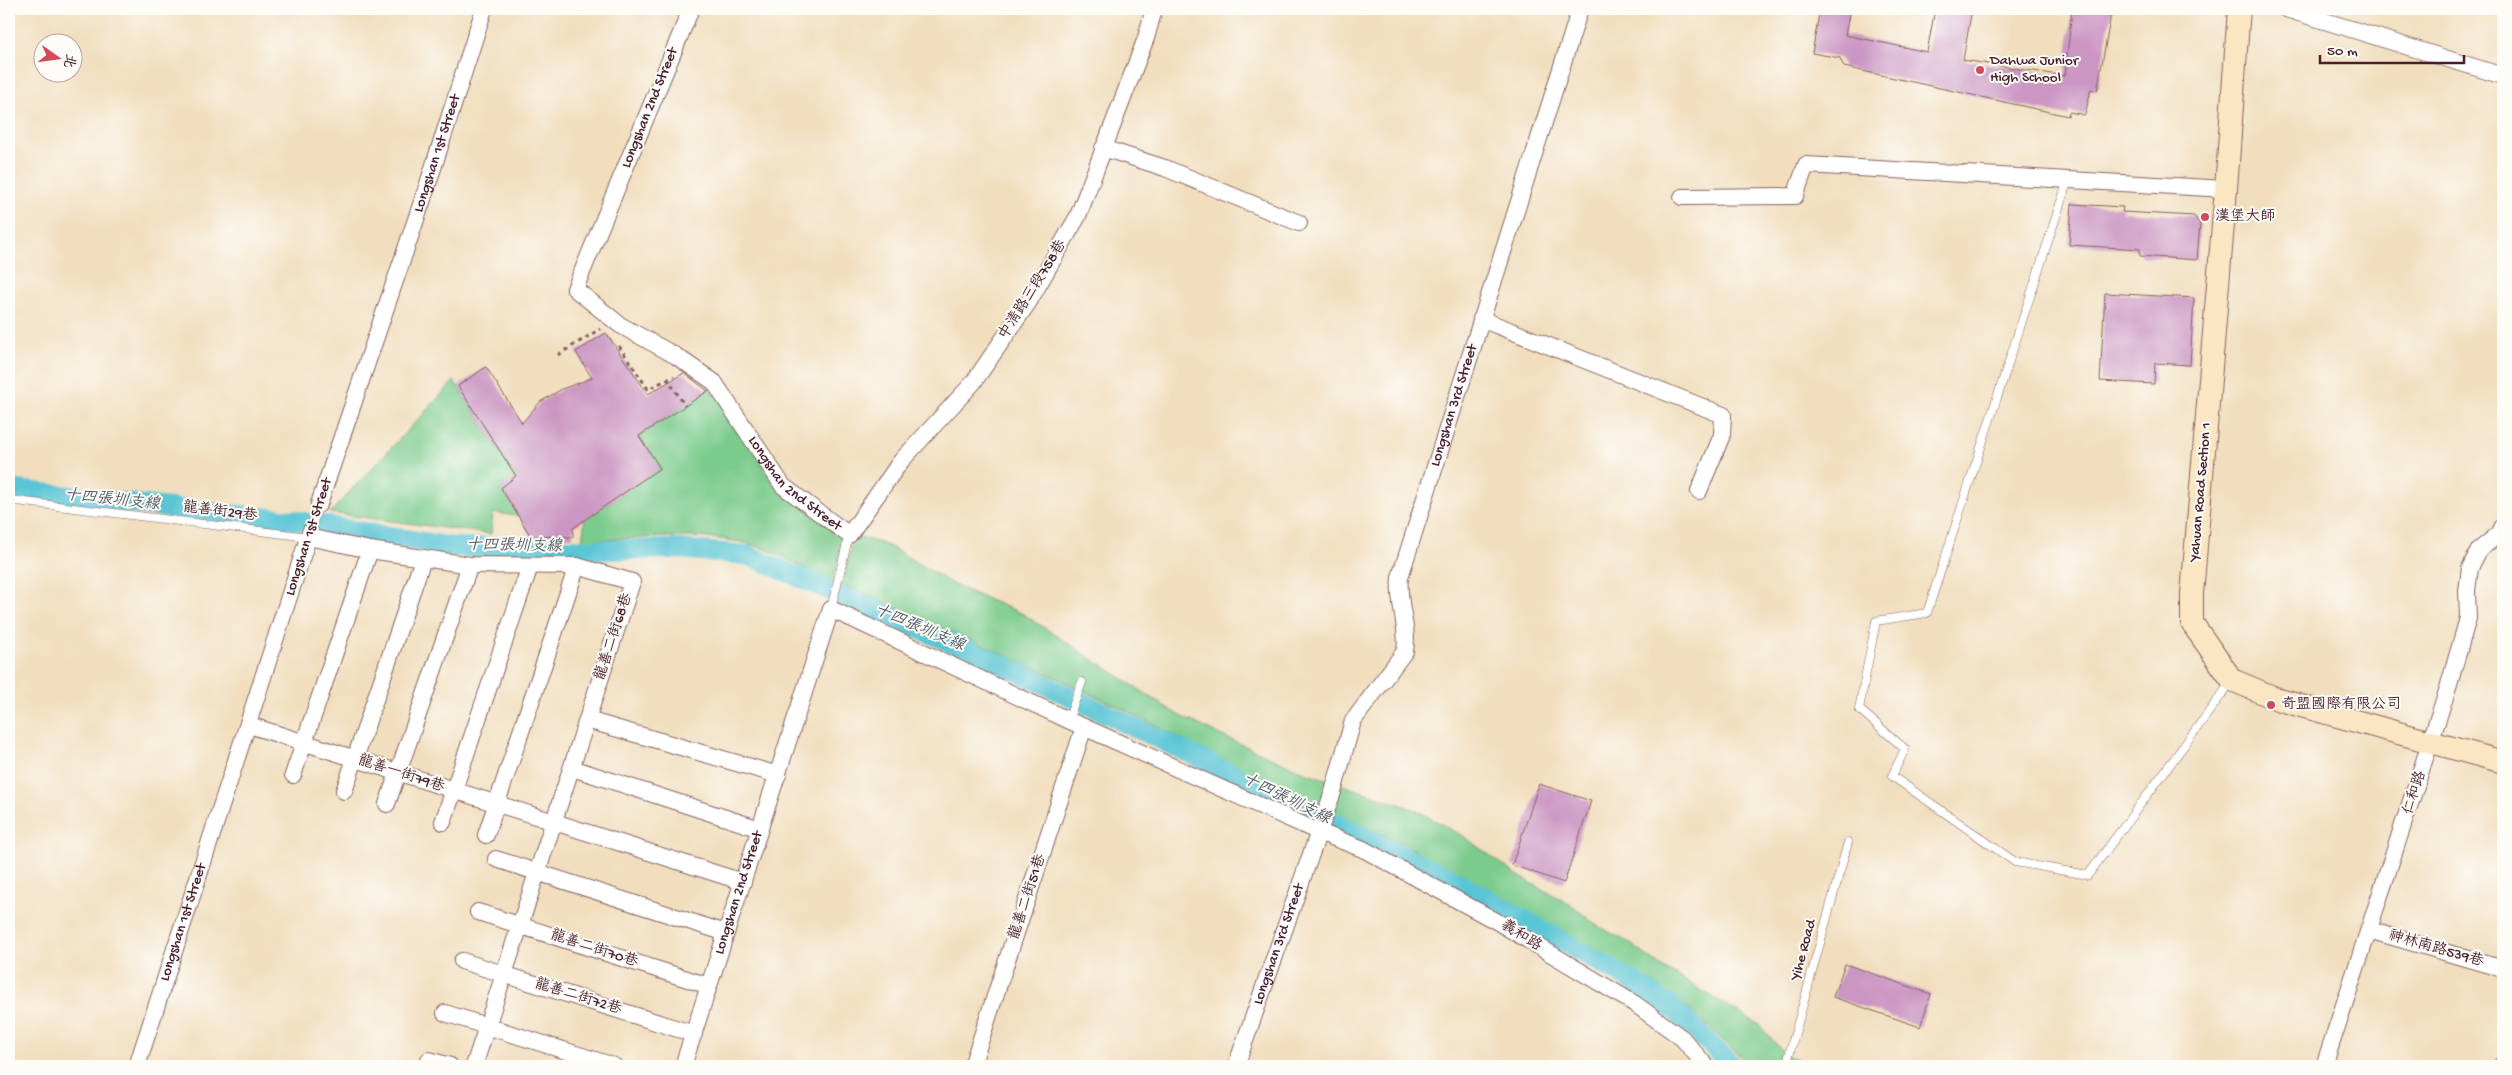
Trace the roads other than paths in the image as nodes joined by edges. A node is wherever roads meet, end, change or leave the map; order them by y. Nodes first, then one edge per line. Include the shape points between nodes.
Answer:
1 (484, 9) edge
2 (691, 9) edge
3 (1154, 9) edge
4 (1580, 9) edge
5 (2239, 9) edge
6 (2286, 9) edge
7 (2503, 76) edge
8 (1104, 148) junction
9 (2068, 180) junction
10 (2226, 189) junction
11 (1682, 197) dead end
12 (1299, 223) dead end
13 (1481, 319) junction
14 (1700, 491) dead end
15 (9, 500) edge
16 (319, 504) joint
17 (2503, 526) edge
18 (849, 534) junction
19 (309, 535) junction
20 (370, 550) junction
21 (423, 558) junction
22 (470, 565) junction
23 (530, 566) junction
24 (577, 566) junction
25 (831, 609) junction
26 (2232, 680) junction
27 (1082, 682) dead end
28 (587, 720) junction
29 (1068, 720) junction
30 (249, 725) junction
31 (1084, 727) junction
32 (304, 743) junction
33 (2431, 743) junction
34 (354, 759) junction
35 (2503, 762) edge
36 (572, 768) junction
37 (398, 773) junction
38 (293, 775) dead end
39 (778, 775) junction
40 (344, 791) dead end
41 (454, 791) junction
42 (387, 804) dead end
43 (496, 805) junction
44 (443, 822) dead end
45 (554, 823) junction
46 (1320, 828) junction
47 (760, 829) junction
48 (486, 835) dead end
49 (1848, 842) dead end
50 (496, 859) dead end
51 (538, 872) junction
52 (743, 882) junction
53 (478, 912) dead end
54 (520, 925) junction
55 (2369, 930) junction
56 (726, 933) junction
57 (462, 961) dead end
58 (2503, 969) edge
59 (504, 974) junction
60 (709, 986) junction
61 (445, 1013) dead end
62 (488, 1026) junction
63 (694, 1034) junction
64 (429, 1060) dead end
65 (137, 1066) edge
66 (450, 1066) edge
67 (474, 1066) edge
68 (614, 1066) edge
69 (683, 1066) edge
70 (972, 1066) edge
71 (1236, 1066) edge
72 (1706, 1066) edge
73 (1786, 1066) edge
74 (2324, 1066) edge

1 - 16 street, Longshan 1st Street
2 - 18 street, Longshan 2nd Street via 575,289 620,324 714,382 783,486
3 - 8 street, 中清路三段758巷
4 - 13 street, Longshan 3rd Street
5 - 10 street, Yahuan Road Section 1
6 - 7 street
8 - 12 street via 1165,168
8 - 18 street, 中清路三段758巷 via 1078,216 1028,304 972,383 901,462
9 - 10 street
9 - 11 street via 1806,165 1795,196
9 - 26 lane via 1927,613 1876,621 1859,709 1905,749 1892,776 2016,862 2088,875
10 - 26 street, Yahuan Road Section 1 via 2192,623
13 - 14 street via 1724,415 1722,435
13 - 46 street, Longshan 3rd Street via 1400,577 1398,591 1407,639 1406,651 1353,721
15 - 19 lane, 龍善街29巷
16 - 19 lane, Longshan 1st Street
17 - 33 street, 仁和路 via 2499,534 2479,550 2470,568 2468,618
18 - 25 lane, Longshan 2nd Street
19 - 20 street, 龍善二街68巷
19 - 30 street, Longshan 1st Street
20 - 21 street, 龍善二街68巷
20 - 32 street
21 - 22 street, 龍善二街68巷
21 - 34 street
22 - 23 street, 龍善二街68巷
22 - 37 street
23 - 24 street, 龍善二街68巷
23 - 41 street
24 - 28 street, 龍善二街68巷 via 632,582
24 - 43 street
25 - 29 street
25 - 39 street, Longshan 2nd Street
26 - 33 street via 2280,700
27 - 29 lane
28 - 36 street, 龍善二街68巷
28 - 39 street
29 - 31 street
30 - 32 street, 龍善一街79巷
30 - 65 street, Longshan 1st Street
31 - 46 street
31 - 70 street, 龍善二街51巷
32 - 34 street, 龍善一街79巷
32 - 38 street
33 - 35 street
33 - 55 street, 仁和路
34 - 37 street, 龍善一街79巷
34 - 40 street
36 - 45 street, 龍善二街68巷
36 - 47 street
37 - 41 street, 龍善一街79巷
37 - 42 street
39 - 47 street, Longshan 2nd Street
41 - 43 street, 龍善一街79巷
41 - 44 street
43 - 45 street, 龍善一街79巷
43 - 48 street
45 - 51 street, 龍善二街68巷
45 - 52 street
46 - 71 street, Longshan 3rd Street
46 - 72 street, 義和路 via 1496,921 1635,1004 1682,1038
47 - 52 street, Longshan 2nd Street
49 - 73 lane, Yihe Road
50 - 51 street
51 - 54 street, 龍善二街68巷
51 - 56 street
52 - 56 street, Longshan 2nd Street
53 - 54 street, 龍善二街70巷
54 - 59 street, 龍善二街68巷
54 - 60 street, 龍善二街70巷
55 - 58 street, 神林南路539巷
55 - 74 street, 仁和路
56 - 60 street, Longshan 2nd Street
57 - 59 street, 龍善二街72巷
59 - 62 street, 龍善二街68巷
59 - 63 street, 龍善二街72巷
60 - 63 street, Longshan 2nd Street
61 - 62 street
62 - 67 street, 龍善二街68巷
62 - 68 street
63 - 69 street, Longshan 2nd Street
64 - 66 street

